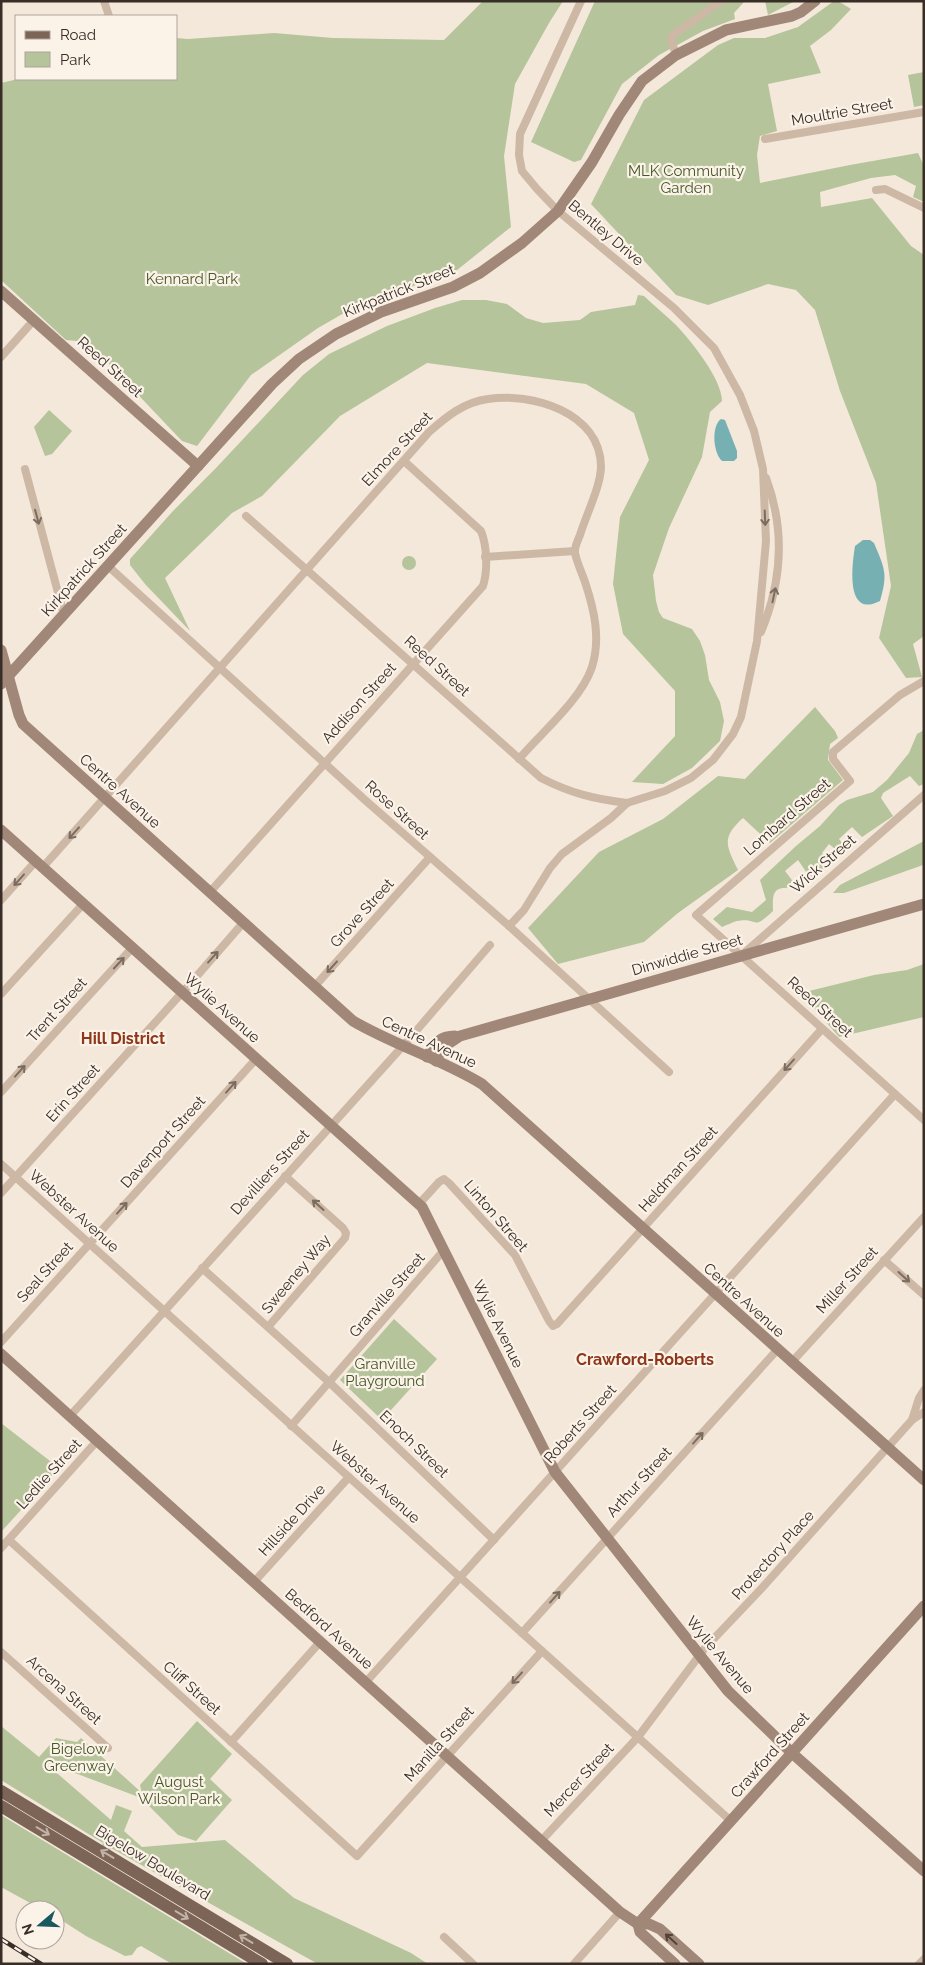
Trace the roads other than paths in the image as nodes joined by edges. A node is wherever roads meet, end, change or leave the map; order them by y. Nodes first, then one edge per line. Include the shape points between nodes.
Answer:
1 (104, 1) edge
2 (581, 1) edge
3 (721, 1) edge
4 (815, 1) edge
5 (109, 15) edge
6 (676, 55) junction
7 (924, 112) edge
8 (765, 139) dead end
9 (876, 190) dead end
10 (924, 208) edge
11 (558, 211) junction
12 (1, 291) edge
13 (34, 320) junction
14 (1, 357) edge
15 (404, 461) junction
16 (198, 466) junction
17 (763, 469) junction
18 (25, 470) dead end
19 (246, 516) dead end
20 (575, 552) junction
21 (485, 557) junction
22 (108, 566) junction
23 (306, 570) junction
24 (64, 614) junction
25 (757, 641) junction
26 (1, 650) edge
27 (412, 664) junction
28 (220, 668) junction
29 (4, 677) edge
30 (924, 681) edge
31 (520, 760) junction
32 (324, 762) junction
33 (924, 795) edge
34 (104, 798) junction
35 (627, 803) junction
36 (1, 830) edge
37 (430, 857) junction
38 (40, 864) junction
39 (210, 892) junction
40 (1, 900) edge
41 (84, 903) junction
42 (924, 904) edge
43 (696, 915) joint
44 (244, 922) junction
45 (509, 926) junction
46 (490, 945) dead end
47 (133, 947) junction
48 (741, 955) junction
49 (315, 986) junction
50 (183, 992) junction
51 (1, 994) edge
52 (587, 998) junction
53 (822, 1029) junction
54 (402, 1046) junction
55 (256, 1059) junction
56 (432, 1059) junction
57 (669, 1072) dead end
58 (1, 1092) edge
59 (895, 1094) junction
60 (924, 1120) edge
61 (331, 1125) junction
62 (1, 1164) edge
63 (285, 1176) junction
64 (15, 1177) junction
65 (1, 1192) edge
66 (419, 1204) junction
67 (924, 1217) edge
68 (643, 1228) junction
69 (90, 1244) junction
70 (444, 1250) junction
71 (884, 1260) junction
72 (202, 1268) junction
73 (715, 1294) junction
74 (924, 1295) edge
75 (164, 1311) junction
76 (553, 1326) joint
77 (268, 1327) junction
78 (1, 1342) edge
79 (777, 1350) junction
80 (1, 1354) edge
81 (791, 1362) junction
82 (329, 1382) junction
83 (924, 1390) edge
84 (919, 1398) junction
85 (924, 1408) edge
86 (924, 1412) edge
87 (70, 1416) junction
88 (912, 1420) junction
89 (292, 1426) junction
90 (97, 1441) junction
91 (887, 1448) junction
92 (555, 1472) junction
93 (349, 1478) junction
94 (924, 1480) edge
95 (607, 1539) junction
96 (9, 1540) junction
97 (494, 1540) junction
98 (1, 1548) edge
99 (460, 1577) junction
100 (254, 1582) junction
101 (924, 1606) edge
102 (522, 1633) junction
103 (320, 1642) junction
104 (542, 1651) junction
105 (1, 1652) edge
106 (700, 1656) junction
107 (365, 1683) junction
108 (638, 1737) junction
109 (231, 1742) junction
110 (108, 1748) dead end
111 (792, 1753) junction
112 (446, 1755) junction
113 (1, 1791) edge
114 (1, 1806) edge
115 (731, 1821) junction
116 (541, 1841) junction
117 (357, 1856) joint
118 (924, 1871) edge
119 (620, 1912) junction
120 (638, 1924) junction
121 (444, 1937) dead end
122 (924, 1959) edge
123 (262, 1964) edge
124 (287, 1964) edge
125 (473, 1964) edge
126 (574, 1964) edge
127 (675, 1964) edge
128 (699, 1964) edge
129 (920, 1964) edge

1 - 5 street
2 - 11 street, Bentley Drive via 520,134 522,170
3 - 6 street via 673,34 671,39
4 - 6 street, Kirkpatrick Street via 792,16 726,30
6 - 11 street, Kirkpatrick Street via 642,81
7 - 8 street, Moultrie Street
9 - 10 street via 885,189
11 - 16 street, Kirkpatrick Street via 522,243 480,273 453,287 358,322 299,358
11 - 17 street, Bentley Drive via 667,302 714,348 740,395 754,431
12 - 13 street, Reed Street
13 - 14 street
13 - 16 street, Reed Street
15 - 20 street, Elmore Street via 429,432 460,408 486,399 514,397 553,406 573,417 587,430 597,447 601,469
15 - 21 street, Addison Street via 481,530
15 - 23 street, Elmore Street
16 - 22 street, Kirkpatrick Street
17 -> 25 street, Bentley Drive via 766,541
25 -> 17 street, Bentley Drive via 772,602 779,558 777,515
18 -> 24 street
19 - 23 street, Reed Street
20 - 21 street
20 - 31 street via 594,614 596,645 592,667 579,692
21 - 27 street, Addison Street via 486,579 483,586
22 - 24 street, Kirkpatrick Street
22 - 28 street, Rose Street
23 - 27 street, Reed Street
23 - 28 street, Elmore Street
24 - 29 street, Kirkpatrick Street
25 - 35 street, Bentley Drive via 741,717 714,760 665,791
26 - 29 street, Centre Avenue
27 - 31 street, Reed Street
27 - 32 street, Addison Street
28 - 32 street, Rose Street
28 - 34 street, Elmore Street
29 - 34 street, Centre Avenue via 22,722
30 - 43 street, Lombard Street via 900,695 833,752 833,759 850,781
31 - 35 street, Reed Street via 560,788 586,797
32 - 37 street, Rose Street
32 - 39 street, Addison Street
33 - 48 street, Wick Street
34 -> 38 street, Elmore Street
34 - 39 street, Centre Avenue
35 - 45 street via 562,854 524,910
36 - 38 street, Wylie Avenue
37 - 45 street, Rose Street
37 -> 49 street, Grove Street
38 -> 40 street, Elmore Street
38 - 41 street, Wylie Avenue
39 - 44 street, Centre Avenue
41 - 47 street, Wylie Avenue
41 - 51 street
42 - 48 street, Dinwiddie Street
43 - 48 street, Reed Street
44 - 49 street, Centre Avenue
50 -> 44 street, Erin Street
45 - 52 street, Rose Street
46 - 54 street, Devilliers Street
47 - 50 street, Wylie Avenue
58 -> 47 street, Trent Street
48 - 52 street, Dinwiddie Street
48 - 53 street, Reed Street
49 - 54 street, Centre Avenue via 353,1020
50 - 55 street, Wylie Avenue
50 - 64 street, Erin Street
52 - 56 street, Dinwiddie Street via 460,1036
52 - 57 street, Rose Street
53 - 59 street, Reed Street
53 -> 68 street, Heldman Street
54 - 56 street, Centre Avenue
54 - 61 street, Devilliers Street
55 - 61 street, Wylie Avenue
69 -> 55 street, Davenport Street
56 - 68 street, Centre Avenue via 482,1084
59 - 60 street, Reed Street
59 - 73 street, Roberts Street
61 - 63 street, Devilliers Street
61 - 66 street, Wylie Avenue
62 - 64 street, Webster Avenue
63 - 72 street, Devilliers Street
77 -> 63 street, Sweeney Way via 346,1233
64 - 65 street, Erin Street
64 - 69 street, Webster Avenue
66 - 70 street, Wylie Avenue
66 - 76 street, Linton Street via 439,1182 449,1183 515,1255
67 - 71 street, Miller Street
68 - 73 street, Centre Avenue
68 - 76 street, Heldman Street
69 - 75 street, Webster Avenue
69 - 78 street, Seal Street
70 - 82 street, Granville Street
70 - 92 street, Wylie Avenue
71 -> 74 street
71 - 81 street, Miller Street
72 - 75 street, Devilliers Street
72 - 77 street, Enoch Street
73 - 79 street, Centre Avenue
73 - 92 street, Roberts Street
75 - 87 street, Devilliers Street
75 - 89 street, Webster Avenue
77 - 82 street, Enoch Street
79 - 81 street, Centre Avenue
95 -> 79 street, Arthur Street
80 - 87 street, Bedford Avenue
81 - 91 street, Centre Avenue
82 - 89 street, Granville Street
82 - 97 street, Enoch Street
83 - 84 street, Protectory Place
84 - 85 street
84 - 88 street, Protectory Place
86 - 88 street
87 - 90 street, Bedford Avenue
88 - 91 street, Protectory Place
89 - 93 street, Webster Avenue
90 - 96 street, Ledlie Street
90 - 100 street, Bedford Avenue
91 - 94 street, Centre Avenue
91 - 106 street, Protectory Place
92 - 95 street, Wylie Avenue
92 - 97 street, Roberts Street
93 - 99 street, Webster Avenue
93 - 100 street, Hillside Drive
102 -> 95 street, Arthur Street
95 - 106 street, Wylie Avenue
96 - 98 street, Ledlie Street
96 - 109 street, Cliff Street
97 - 99 street, Roberts Street
99 - 102 street, Webster Avenue
99 - 107 street, Roberts Street
100 - 103 street, Bedford Avenue
101 - 111 street, Crawford Street
102 - 104 street, Webster Avenue
103 - 107 street, Bedford Avenue
103 - 109 street
104 - 108 street, Webster Avenue
104 -> 112 street, Manilla Street
105 - 110 street, Arcena Street
106 - 108 street, Protectory Place
106 - 111 street, Wylie Avenue via 728,1691
107 - 112 street, Bedford Avenue
108 - 115 street, Webster Avenue
108 - 116 street, Mercer Street
109 - 117 street, Cliff Street
111 - 115 street, Crawford Street
111 - 118 street, Wylie Avenue
112 - 116 street, Bedford Avenue
112 - 117 street, Manilla Street
124 -> 113 main road, Bigelow Boulevard
114 -> 123 main road, Bigelow Boulevard
115 - 120 street, Crawford Street
116 - 119 street, Bedford Avenue
119 - 120 street, Bedford Avenue
119 - 126 street
120 - 127 street, Bedford Avenue via 640,1932
128 -> 120 street, Bedford Avenue via 660,1929
121 - 125 street
122 - 129 street

